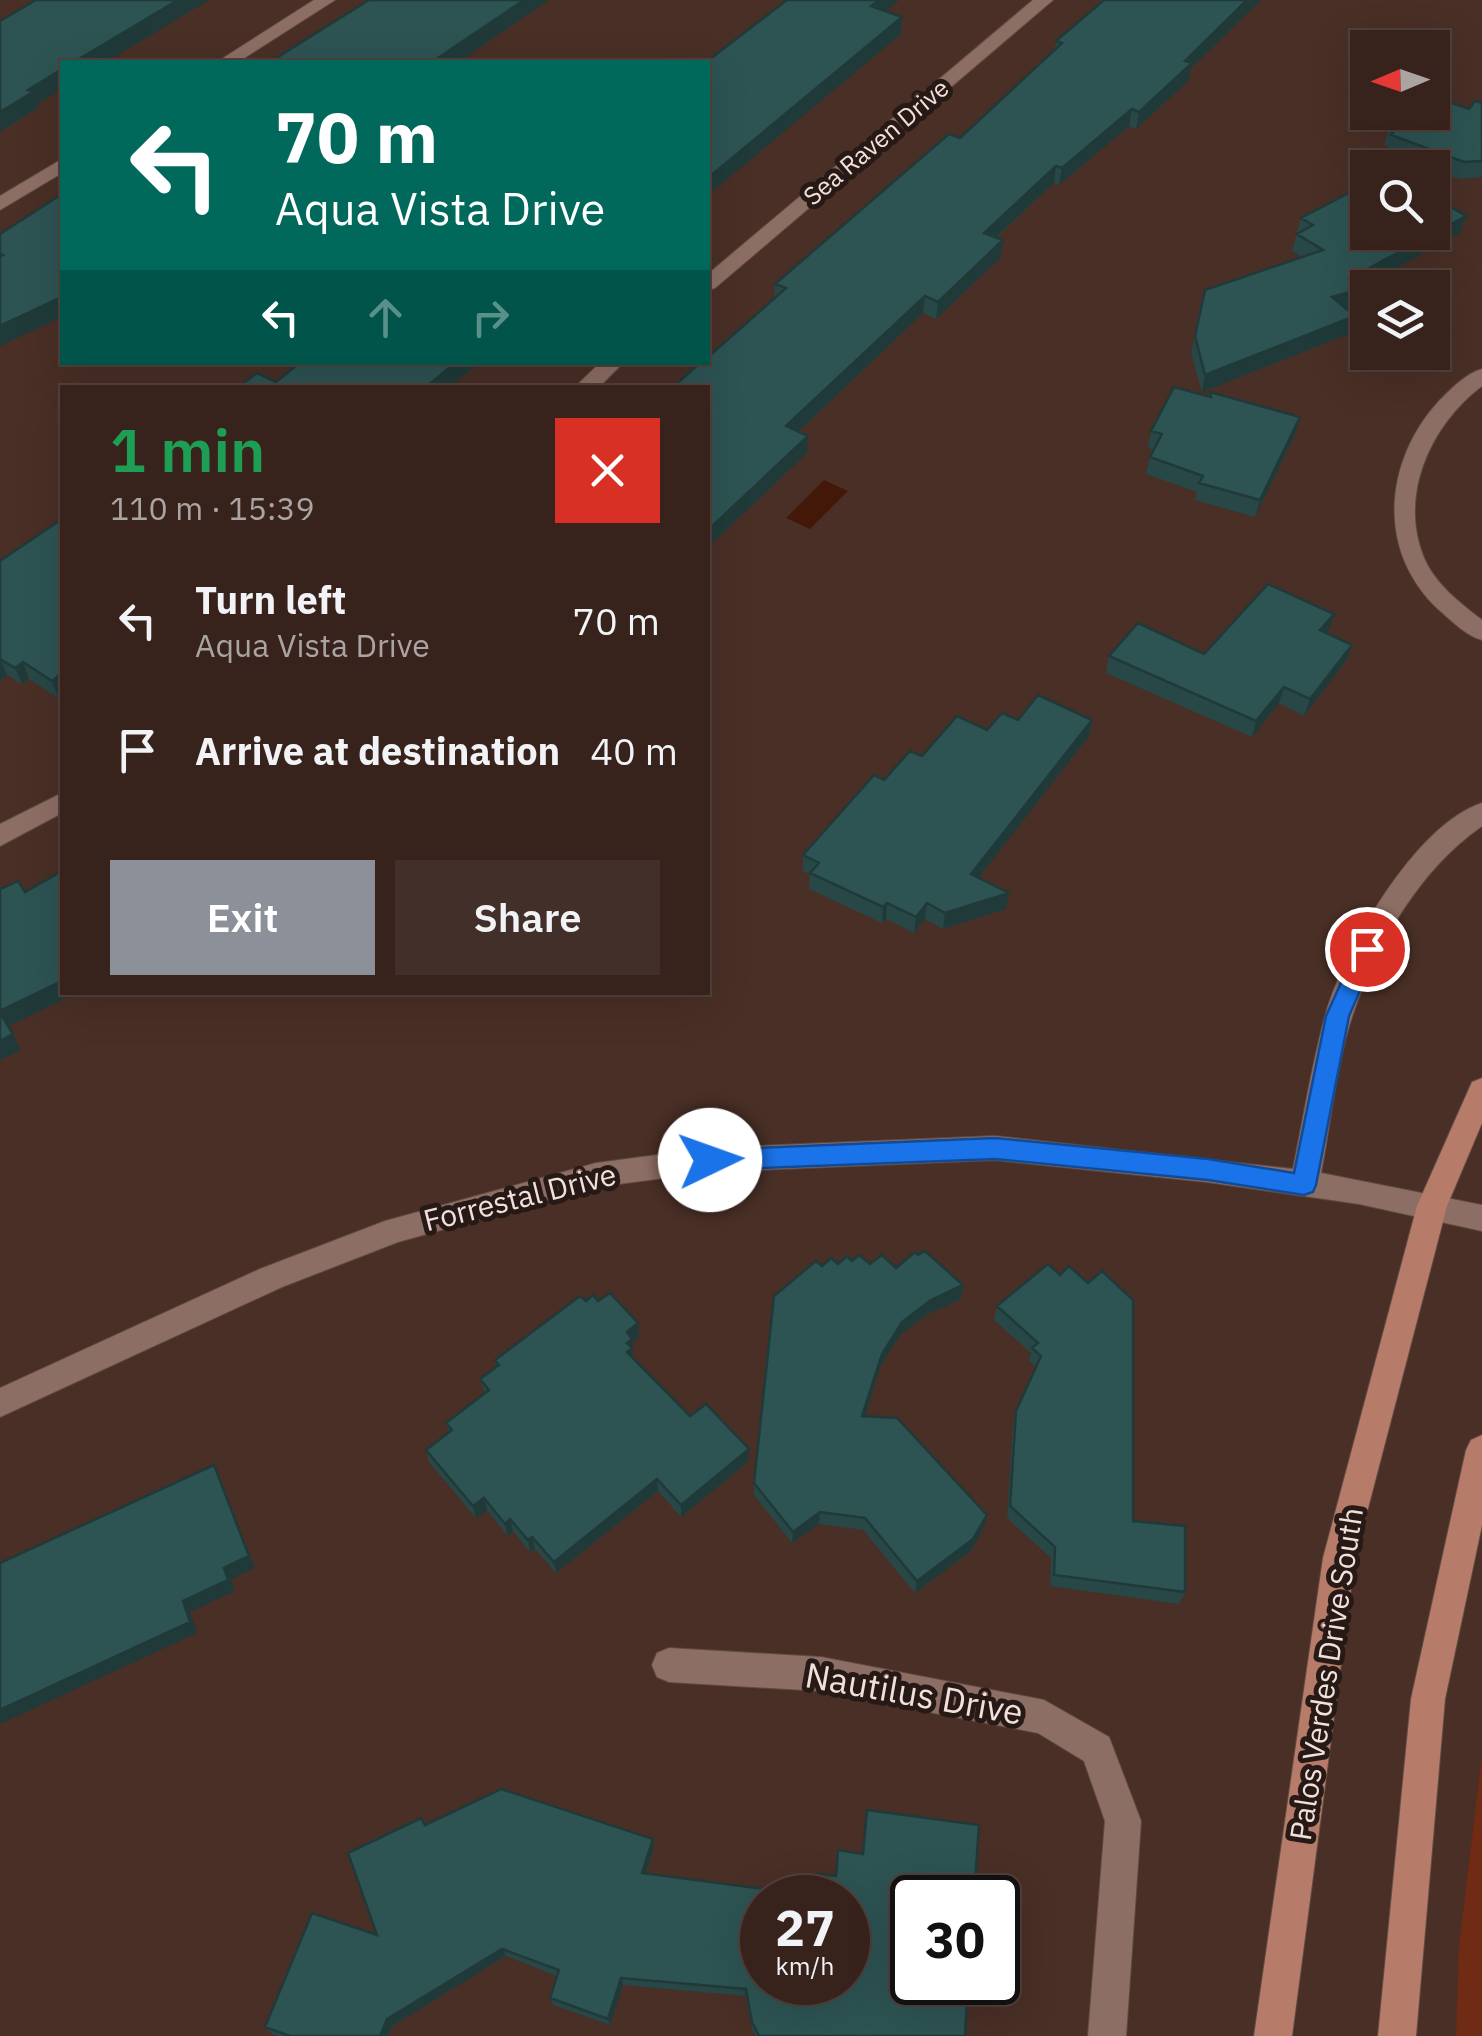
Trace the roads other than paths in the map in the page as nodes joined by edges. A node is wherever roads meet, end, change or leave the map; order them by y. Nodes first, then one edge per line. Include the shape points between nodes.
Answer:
1 (326, 0) edge
2 (1044, 0) edge
3 (229, 60) edge
4 (60, 167) edge
5 (0, 204) edge
6 (710, 282) edge
7 (611, 365) edge
8 (1482, 376) edge
9 (587, 385) edge
10 (1482, 632) edge
11 (60, 803) edge
12 (1482, 812) edge
13 (0, 836) edge
14 (1482, 1090) edge
15 (1304, 1185) junction
16 (1432, 1206) junction
17 (1482, 1218) edge
18 (0, 1403) edge
19 (1482, 1450) edge
20 (670, 1664) dead end
21 (1107, 2036) edge
22 (1273, 2036) edge
23 (1397, 2036) edge

1 - 3 street
2 - 6 street, Sea Raven Drive
4 - 5 street
7 - 9 street
8 - 10 street via 1427,430 1401,510 1427,583
11 - 13 street
12 - 15 street via 1444,839 1404,887 1367,949 1338,1016
14 - 16 main road, Palos Verdes Drive South
15 - 16 street, Forrestal Drive
15 - 18 street, Forrestal Drive via 995,1148 710,1160 596,1175 394,1230 272,1278
16 - 17 street, Forrestal Drive
16 - 22 main road, Palos Verdes Drive South via 1339,1558
19 - 23 main road via 1428,1699
20 - 21 street, Nautilus Drive via 822,1674 1044,1717 1097,1749 1123,1820

